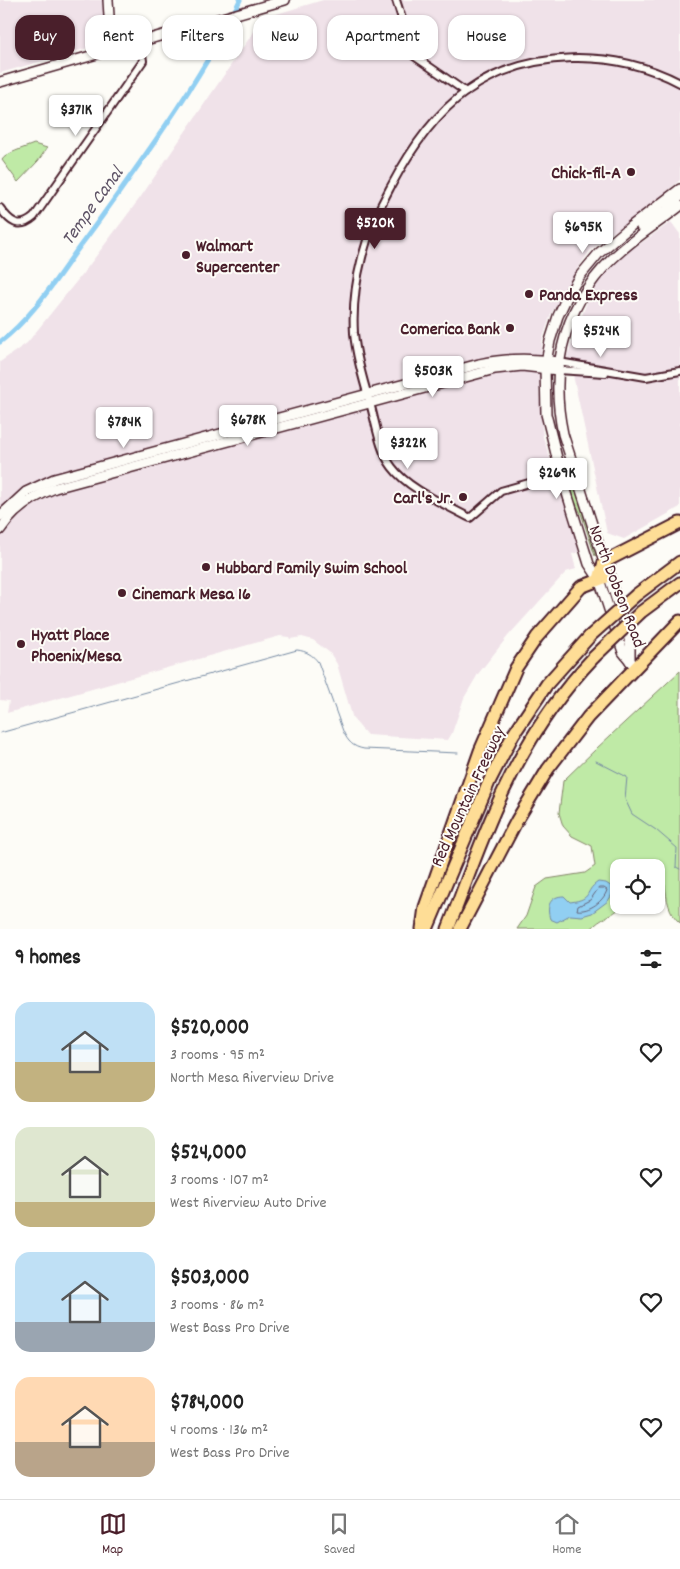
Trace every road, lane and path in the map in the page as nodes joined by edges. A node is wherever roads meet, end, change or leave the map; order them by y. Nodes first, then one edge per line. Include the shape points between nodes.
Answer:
1 (108, 0) edge
2 (285, 0) edge
3 (396, 0) edge
4 (109, 15) edge
5 (152, 39) edge
6 (85, 58) edge
7 (143, 60) edge
8 (0, 82) edge
9 (680, 83) edge
10 (466, 92) junction
11 (680, 190) edge
12 (680, 197) edge
13 (659, 205) junction
14 (680, 206) edge
15 (0, 208) edge
16 (666, 216) junction
17 (622, 250) junction
18 (552, 365) junction
19 (680, 371) edge
20 (368, 398) junction
21 (561, 474) junction
22 (0, 516) edge
23 (680, 523) edge
24 (0, 530) edge
25 (604, 562) junction
26 (680, 562) edge
27 (604, 578) junction
28 (680, 583) edge
29 (680, 621) edge
30 (633, 664) junction
31 (422, 929) edge
32 (427, 929) edge
33 (448, 929) edge
34 (460, 929) edge

1 - 4 main road
2 - 5 main road
3 - 10 street via 414,56
6 - 8 main road
7 - 15 street via 34,216 24,223 13,222
9 - 10 street via 629,65 569,58 515,68
10 - 20 street via 415,146 384,198 368,238 356,293 354,333
11 - 13 main road, North Dobson Road
12 - 16 main road via 668,206
13 - 17 main road via 659,213 626,240
13 - 18 main road, North Dobson Road via 599,253 579,278 558,316 550,341
14 - 16 main road, North Dobson Road
16 - 17 main road, North Dobson Road
17 - 18 main road, North Dobson Road via 597,275 582,298
18 - 19 street via 646,378
18 - 20 main road via 495,369
18 - 21 main road, North Dobson Road via 546,414
18 - 25 main road, North Dobson Road via 563,434
20 - 21 street via 386,458 401,478 470,518 501,490
20 - 22 main road via 54,479 26,492
20 - 24 main road via 55,488 22,505
21 - 27 main road, North Dobson Road via 589,564
23 - 25 highway
25 - 27 highway
26 - 32 highway, Red Mountain Freeway, bridge via 590,636 547,684 513,735 489,782
27 - 30 main road, North Dobson Road via 622,652
27 - 31 highway via 581,587 549,622 509,682 480,750 425,907
28 - 33 highway, Red Mountain Freeway, bridge via 641,612 594,656 556,702 503,792
29 - 30 highway
30 - 34 highway via 548,769 517,820

